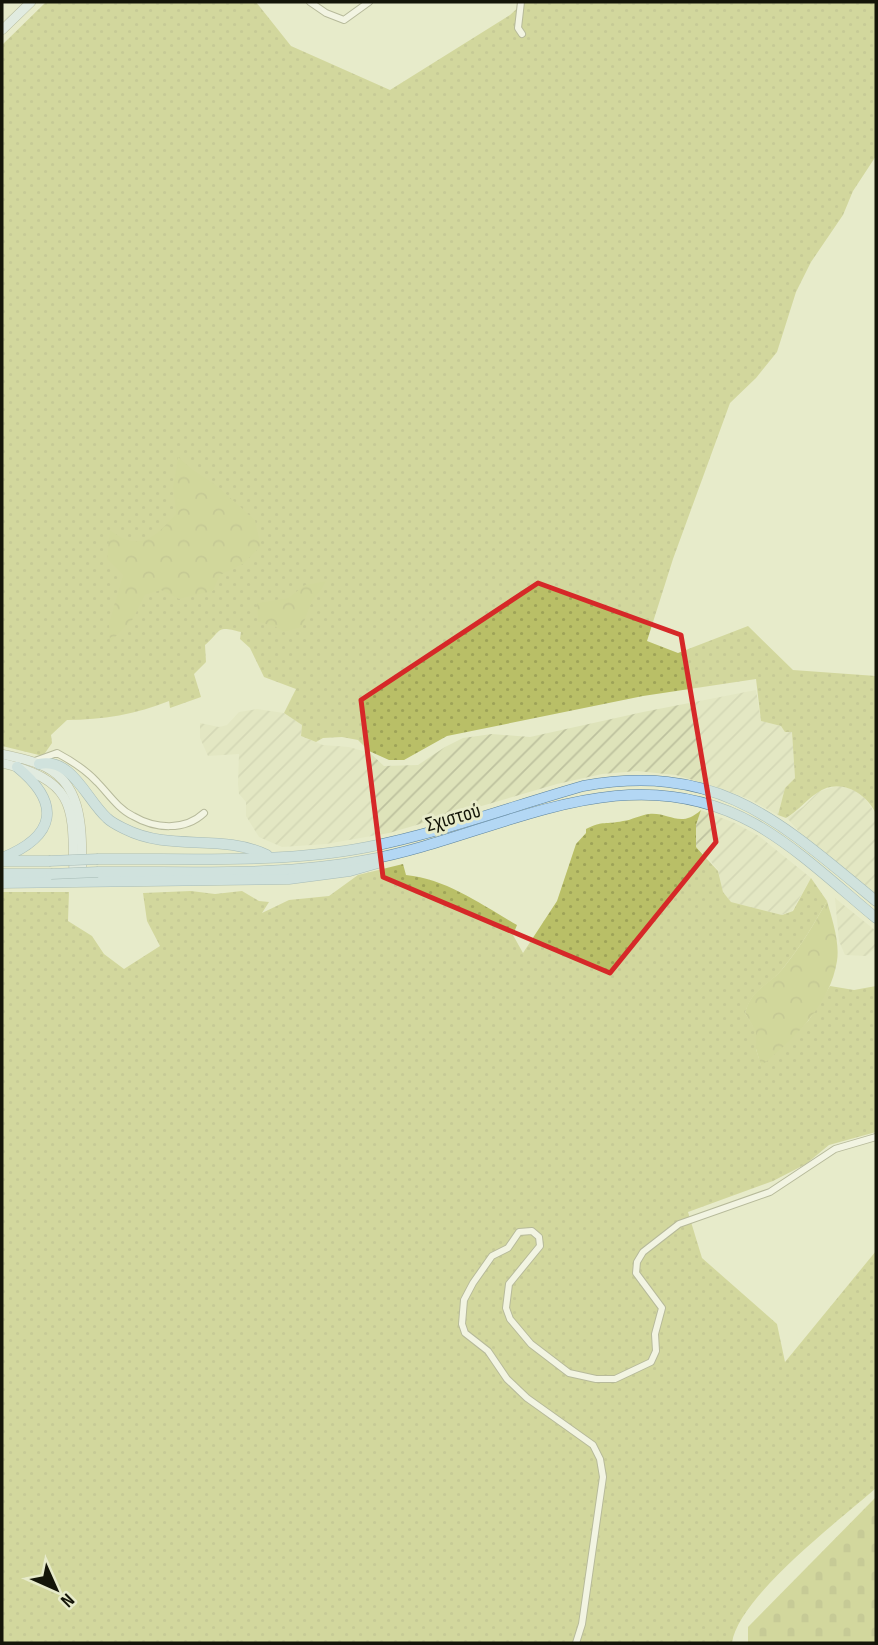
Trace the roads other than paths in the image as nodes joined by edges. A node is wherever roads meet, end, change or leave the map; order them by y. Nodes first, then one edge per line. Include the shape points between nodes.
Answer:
1 (31, 2) edge
2 (310, 2) edge
3 (358, 2) edge
4 (369, 2) edge
5 (521, 2) edge
6 (354, 14) junction
7 (2, 30) edge
8 (522, 34) dead end
9 (2, 754) edge
10 (2, 763) edge
11 (36, 763) junction
12 (17, 767) junction
13 (204, 813) dead end
14 (394, 855) junction
15 (271, 857) junction
16 (2, 859) edge
17 (2, 874) edge
18 (78, 882) junction
19 (2, 883) edge
20 (876, 901) edge
21 (876, 918) edge
22 (876, 1137) edge
23 (576, 1643) edge

1 - 7 main road
2 - 6 street via 344,20
3 - 6 street
4 - 6 street
5 - 8 street via 518,28
9 - 11 main road
10 - 12 main road
11 - 13 street via 57,753 95,779 132,816 147,821 178,826 190,824
11 - 15 main road via 51,762 65,769 107,818 139,835 165,842 234,844
11 - 18 main road via 63,781 79,809
12 - 16 main road via 43,795 46,818 30,844
12 - 18 main road via 44,778 65,799
14 - 17 main road, Σχιστού, bridge via 290,869
14 - 18 main road via 362,869 317,877
14 - 21 main road, Σχιστού via 585,799 632,793 675,797 719,808 756,825 794,850
15 - 16 main road, Σχιστού, bridge
15 - 20 main road, Σχιστού via 368,847 583,786 652,781 700,789 762,813
18 - 19 main road
22 - 23 street via 835,1149 770,1192 679,1224 643,1252 636,1273 662,1308 656,1351 651,1362 615,1379 569,1373 531,1344 510,1319 505,1303 509,1284 540,1246 532,1231 519,1232 508,1248 492,1256 469,1291 463,1309 465,1333 488,1351 527,1398 589,1440 600,1458 603,1477

